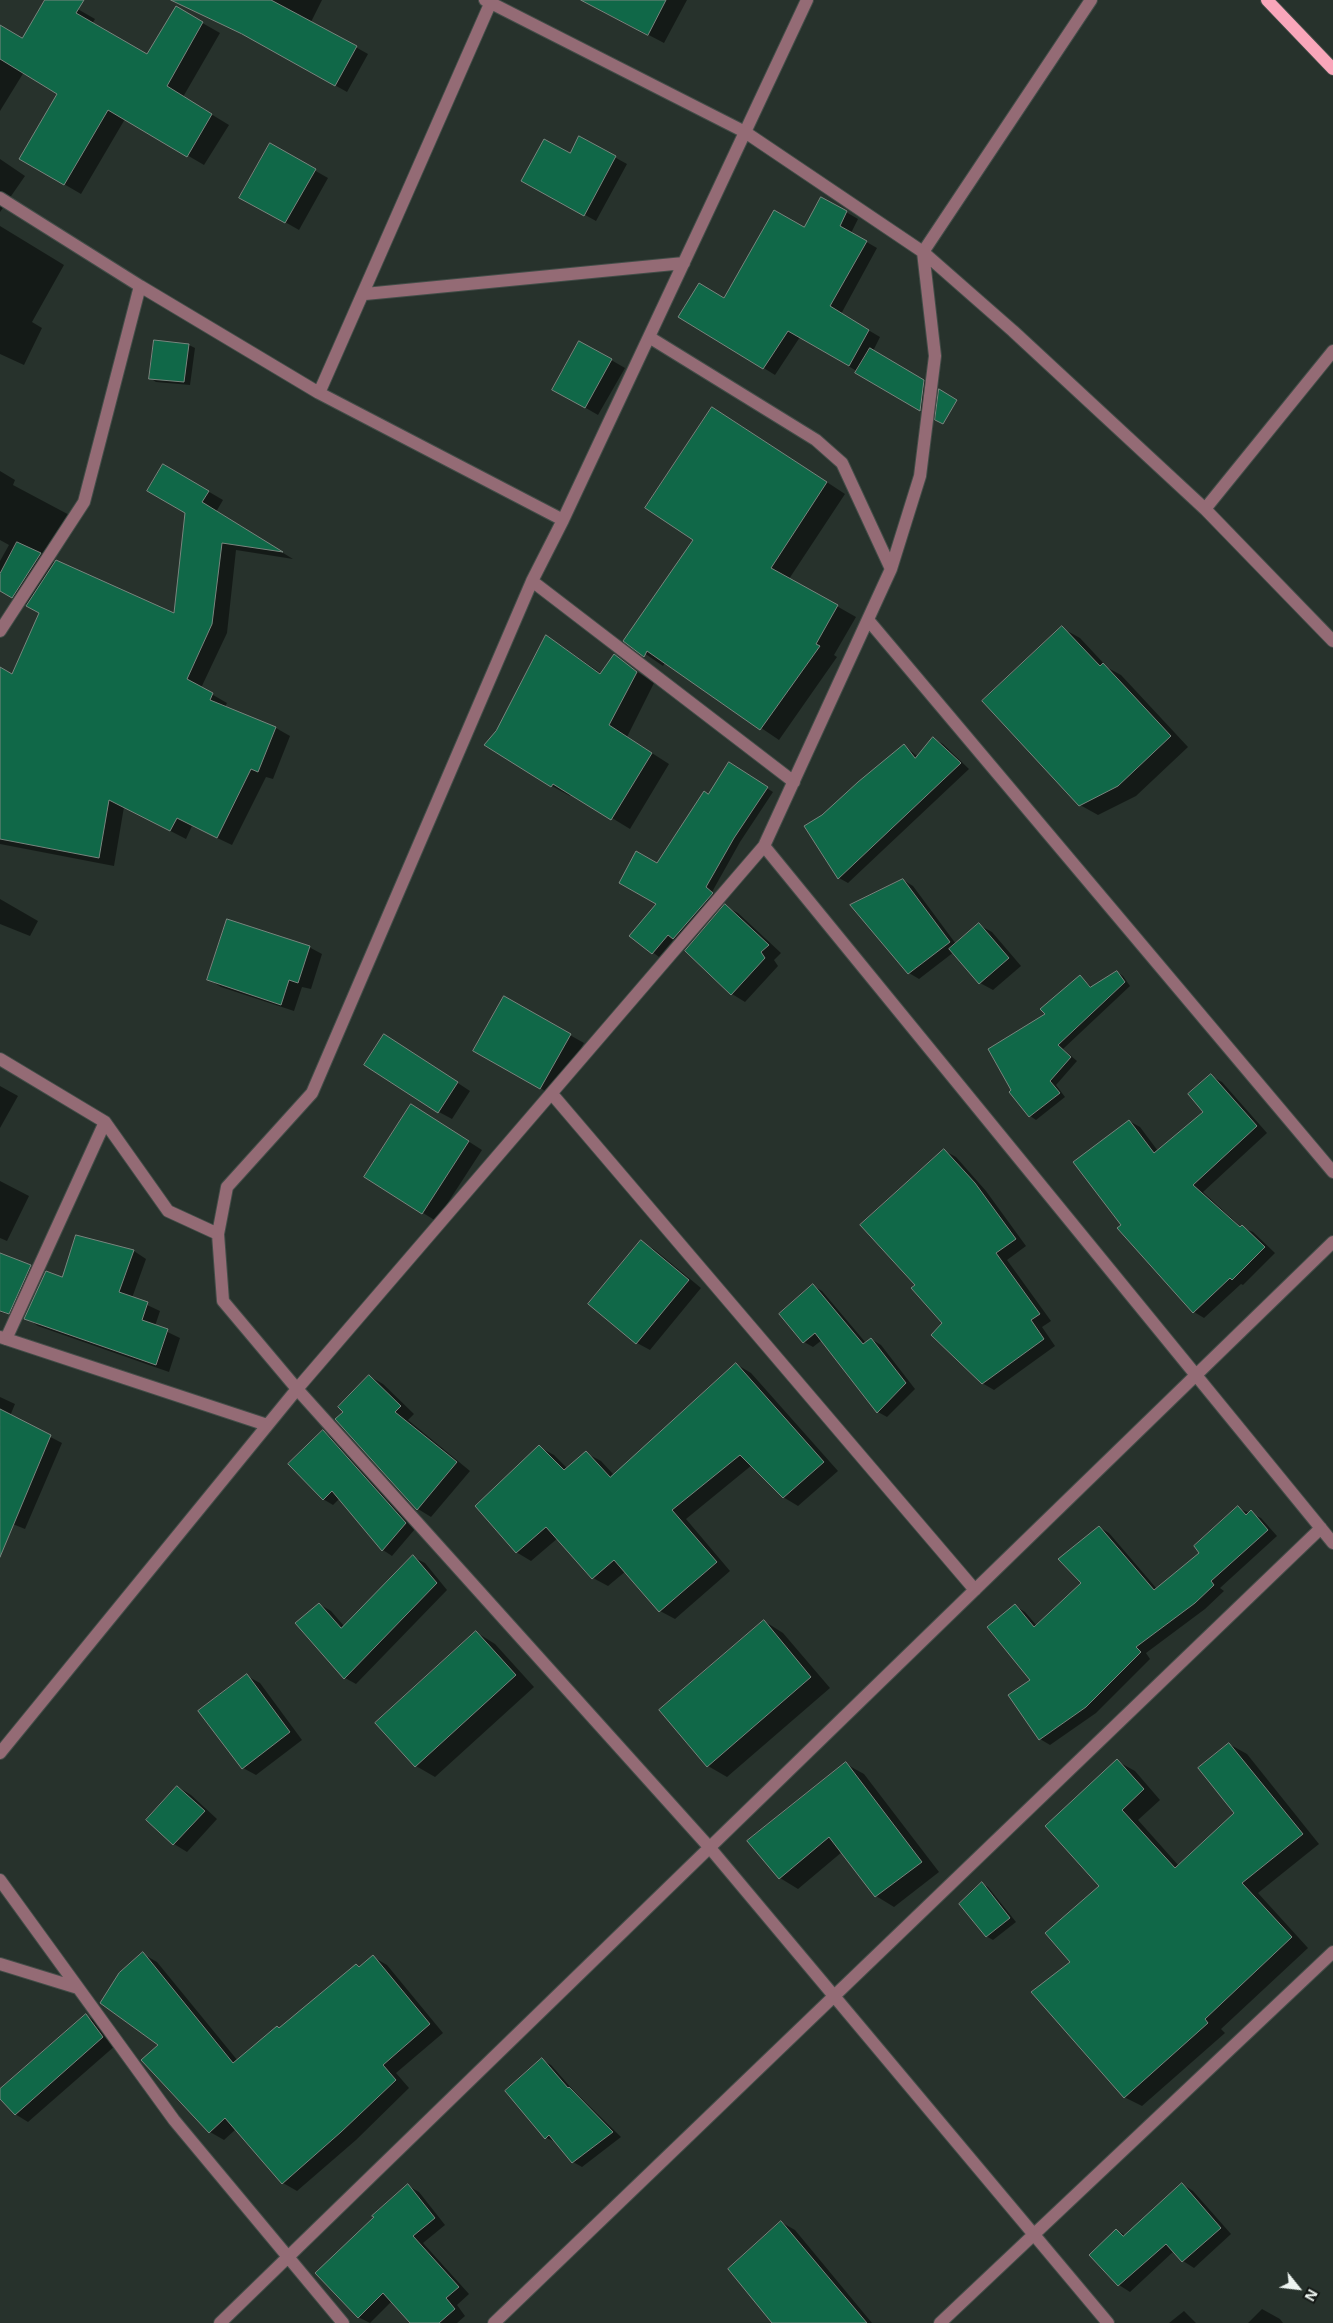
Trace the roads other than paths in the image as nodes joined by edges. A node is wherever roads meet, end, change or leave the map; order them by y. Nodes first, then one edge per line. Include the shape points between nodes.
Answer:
1 (807, 0) edge
2 (1091, 0) edge
3 (1267, 0) edge
4 (488, 2) edge
5 (1333, 69) edge
6 (745, 132) junction
7 (0, 198) edge
8 (923, 252) junction
9 (684, 263) junction
10 (140, 286) junction
11 (365, 294) junction
12 (649, 337) junction
13 (1333, 351) edge
14 (319, 393) junction
15 (1205, 509) junction
16 (563, 520) junction
17 (891, 569) junction
18 (532, 581) junction
19 (869, 621) junction
20 (0, 631) edge
21 (1333, 641) edge
22 (794, 782) junction
23 (764, 846) junction
24 (0, 1059) edge
25 (552, 1094) junction
26 (105, 1122) junction
27 (1333, 1172) edge
28 (218, 1234) junction
29 (1333, 1242) edge
30 (3, 1338) edge
31 (1197, 1375) junction
32 (297, 1388) junction
33 (267, 1425) junction
34 (1321, 1528) junction
35 (1333, 1543) edge
36 (975, 1590) junction
37 (0, 1752) edge
38 (710, 1848) junction
39 (0, 1880) edge
40 (1333, 1952) edge
41 (0, 1964) edge
42 (78, 1988) junction
43 (833, 1996) junction
44 (1034, 2236) junction
45 (289, 2258) junction
46 (220, 2323) edge
47 (343, 2323) edge
48 (494, 2323) edge
49 (940, 2323) edge
50 (1108, 2323) edge

1 - 6 street
2 - 8 street
3 - 5 main road
4 - 6 street
4 - 11 street
6 - 8 street
6 - 9 street
7 - 10 street
8 - 15 street
8 - 17 street via 935,356 920,476
9 - 11 street
9 - 12 street
10 - 14 street
10 - 20 street via 84,502
11 - 14 street
12 - 16 street
12 - 17 street via 816,440 842,463
13 - 15 street
14 - 16 street
15 - 21 street
16 - 18 street
17 - 19 street
18 - 22 street
18 - 28 street via 312,1093 227,1187
19 - 22 street
19 - 27 street
22 - 23 street
23 - 25 street
23 - 31 street
24 - 26 street
25 - 32 street
25 - 36 street
26 - 28 street via 168,1211
26 - 30 street
28 - 32 street via 223,1301
29 - 31 street
30 - 33 street
31 - 34 street
31 - 36 street
32 - 33 street
32 - 38 street
33 - 37 street
34 - 35 street
34 - 43 street
36 - 38 street
38 - 43 street
38 - 45 street
39 - 42 street
40 - 44 street
41 - 42 street
42 - 45 street via 174,2120
43 - 44 street
43 - 48 street
44 - 49 street
44 - 50 street
45 - 46 street
45 - 47 street

